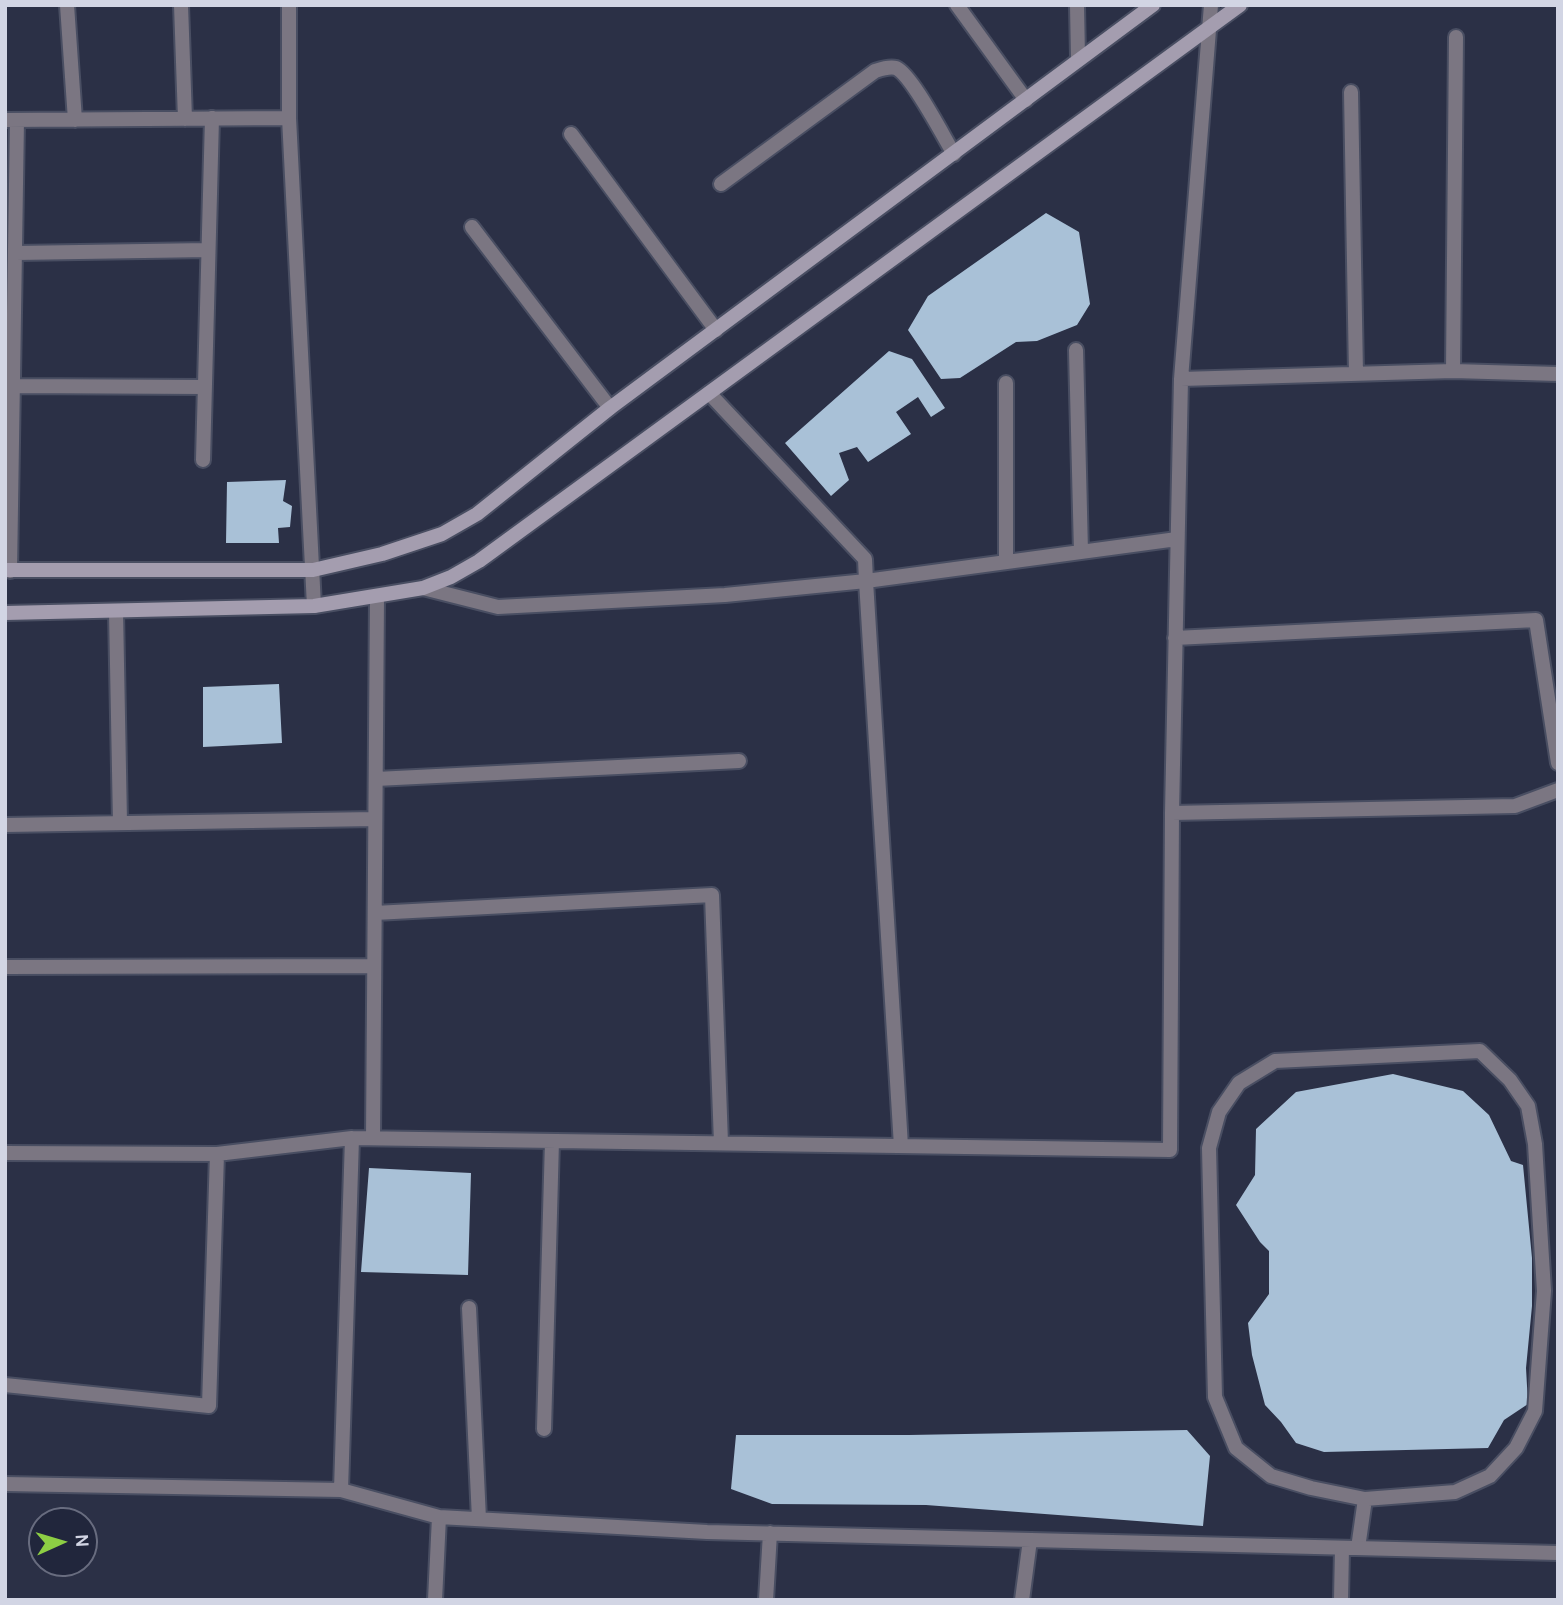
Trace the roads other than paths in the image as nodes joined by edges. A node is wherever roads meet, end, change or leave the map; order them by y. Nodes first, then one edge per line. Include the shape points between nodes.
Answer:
1 (67, 5) edge
2 (181, 5) edge
3 (289, 5) edge
4 (957, 5) edge
5 (1077, 5) edge
6 (1153, 5) edge
7 (1212, 5) edge
8 (1240, 5) edge
9 (1209, 30) junction
10 (1456, 37) dead end
11 (1079, 58) junction
12 (1351, 92) dead end
13 (1026, 100) junction
14 (212, 118) junction
15 (289, 118) junction
16 (185, 119) junction
17 (11, 120) edge
18 (75, 120) junction
19 (571, 134) dead end
20 (954, 154) junction
21 (721, 184) dead end
22 (472, 227) dead end
23 (208, 250) junction
24 (16, 253) junction
25 (716, 330) junction
26 (1076, 350) dead end
27 (1453, 371) junction
28 (1356, 374) junction
29 (1558, 374) edge
30 (1181, 379) junction
31 (1006, 383) dead end
32 (13, 386) junction
33 (205, 387) junction
34 (709, 393) junction
35 (610, 408) junction
36 (203, 460) dead end
37 (1177, 539) junction
38 (1081, 552) junction
39 (1006, 562) junction
40 (313, 569) junction
41 (8, 570) edge
42 (866, 581) junction
43 (423, 588) junction
44 (377, 597) junction
45 (314, 606) junction
46 (116, 611) junction
47 (5, 613) edge
48 (1175, 638) junction
49 (739, 761) dead end
50 (1558, 762) edge
51 (376, 779) junction
52 (1558, 790) edge
53 (1172, 813) junction
54 (375, 819) junction
55 (120, 823) junction
56 (5, 825) edge
57 (375, 913) junction
58 (374, 965) junction
59 (5, 967) edge
60 (352, 1138) junction
61 (373, 1138) junction
62 (552, 1141) junction
63 (720, 1143) junction
64 (901, 1146) junction
65 (5, 1153) edge
66 (217, 1154) junction
67 (469, 1308) dead end
68 (5, 1385) edge
69 (544, 1429) dead end
70 (5, 1484) edge
71 (341, 1490) junction
72 (1365, 1499) junction
73 (439, 1517) junction
74 (479, 1519) junction
75 (771, 1534) junction
76 (1030, 1540) junction
77 (1342, 1548) junction
78 (1358, 1548) junction
79 (1558, 1553) edge
80 (435, 1600) edge
81 (766, 1600) edge
82 (1022, 1600) edge
83 (1341, 1600) edge

1 - 18 street
2 - 16 street
3 - 15 street
4 - 13 street
5 - 11 street
6 - 11 street
7 - 9 street
8 - 9 street
9 - 30 street
9 - 34 street
10 - 27 street
11 - 13 street
12 - 28 street
13 - 20 street
14 - 15 street
14 - 16 street
14 - 23 street
15 - 40 street
16 - 18 street
17 - 18 street
17 - 24 street
19 - 25 street
20 - 21 street via 907,76 894,67 884,68
20 - 25 street
22 - 35 street
23 - 24 street
23 - 33 street
24 - 32 street
25 - 35 street
26 - 38 street
27 - 28 street
27 - 29 street
28 - 30 street
30 - 37 street
31 - 39 street
32 - 33 street
32 - 41 street
33 - 36 street
34 - 42 street via 865,559
34 - 43 street via 479,561
35 - 40 street via 477,514 442,534 394,551
37 - 38 street
37 - 48 street
38 - 39 street
39 - 42 street
40 - 41 street
40 - 45 street
42 - 43 street via 725,595 498,607
42 - 64 street
43 - 44 street
44 - 45 street
44 - 51 street
45 - 46 street
46 - 47 street
46 - 55 street
48 - 50 street via 1536,620
48 - 53 street
49 - 51 street
51 - 54 street
52 - 53 street via 1514,806
53 - 64 street via 1170,1150
54 - 55 street
54 - 57 street
55 - 56 street
57 - 58 street
57 - 63 street via 712,895
58 - 59 street
58 - 61 street
60 - 61 street
60 - 66 street
60 - 71 street
61 - 62 street
62 - 63 street
62 - 69 street
63 - 64 street
65 - 66 street
66 - 68 street via 209,1406
67 - 74 street
70 - 71 street
71 - 73 street
72 - 72 street via 1271,1476 1236,1448 1215,1397 1209,1148 1219,1112 1239,1083 1275,1060 1480,1051 1510,1080 1528,1106 1535,1144 1544,1291 1535,1411 1516,1448 1490,1476 1455,1492
72 - 78 street
73 - 74 street
73 - 80 street
74 - 75 street
75 - 76 street
75 - 81 street
76 - 77 street
76 - 82 street
77 - 78 street
77 - 83 street
78 - 79 street

